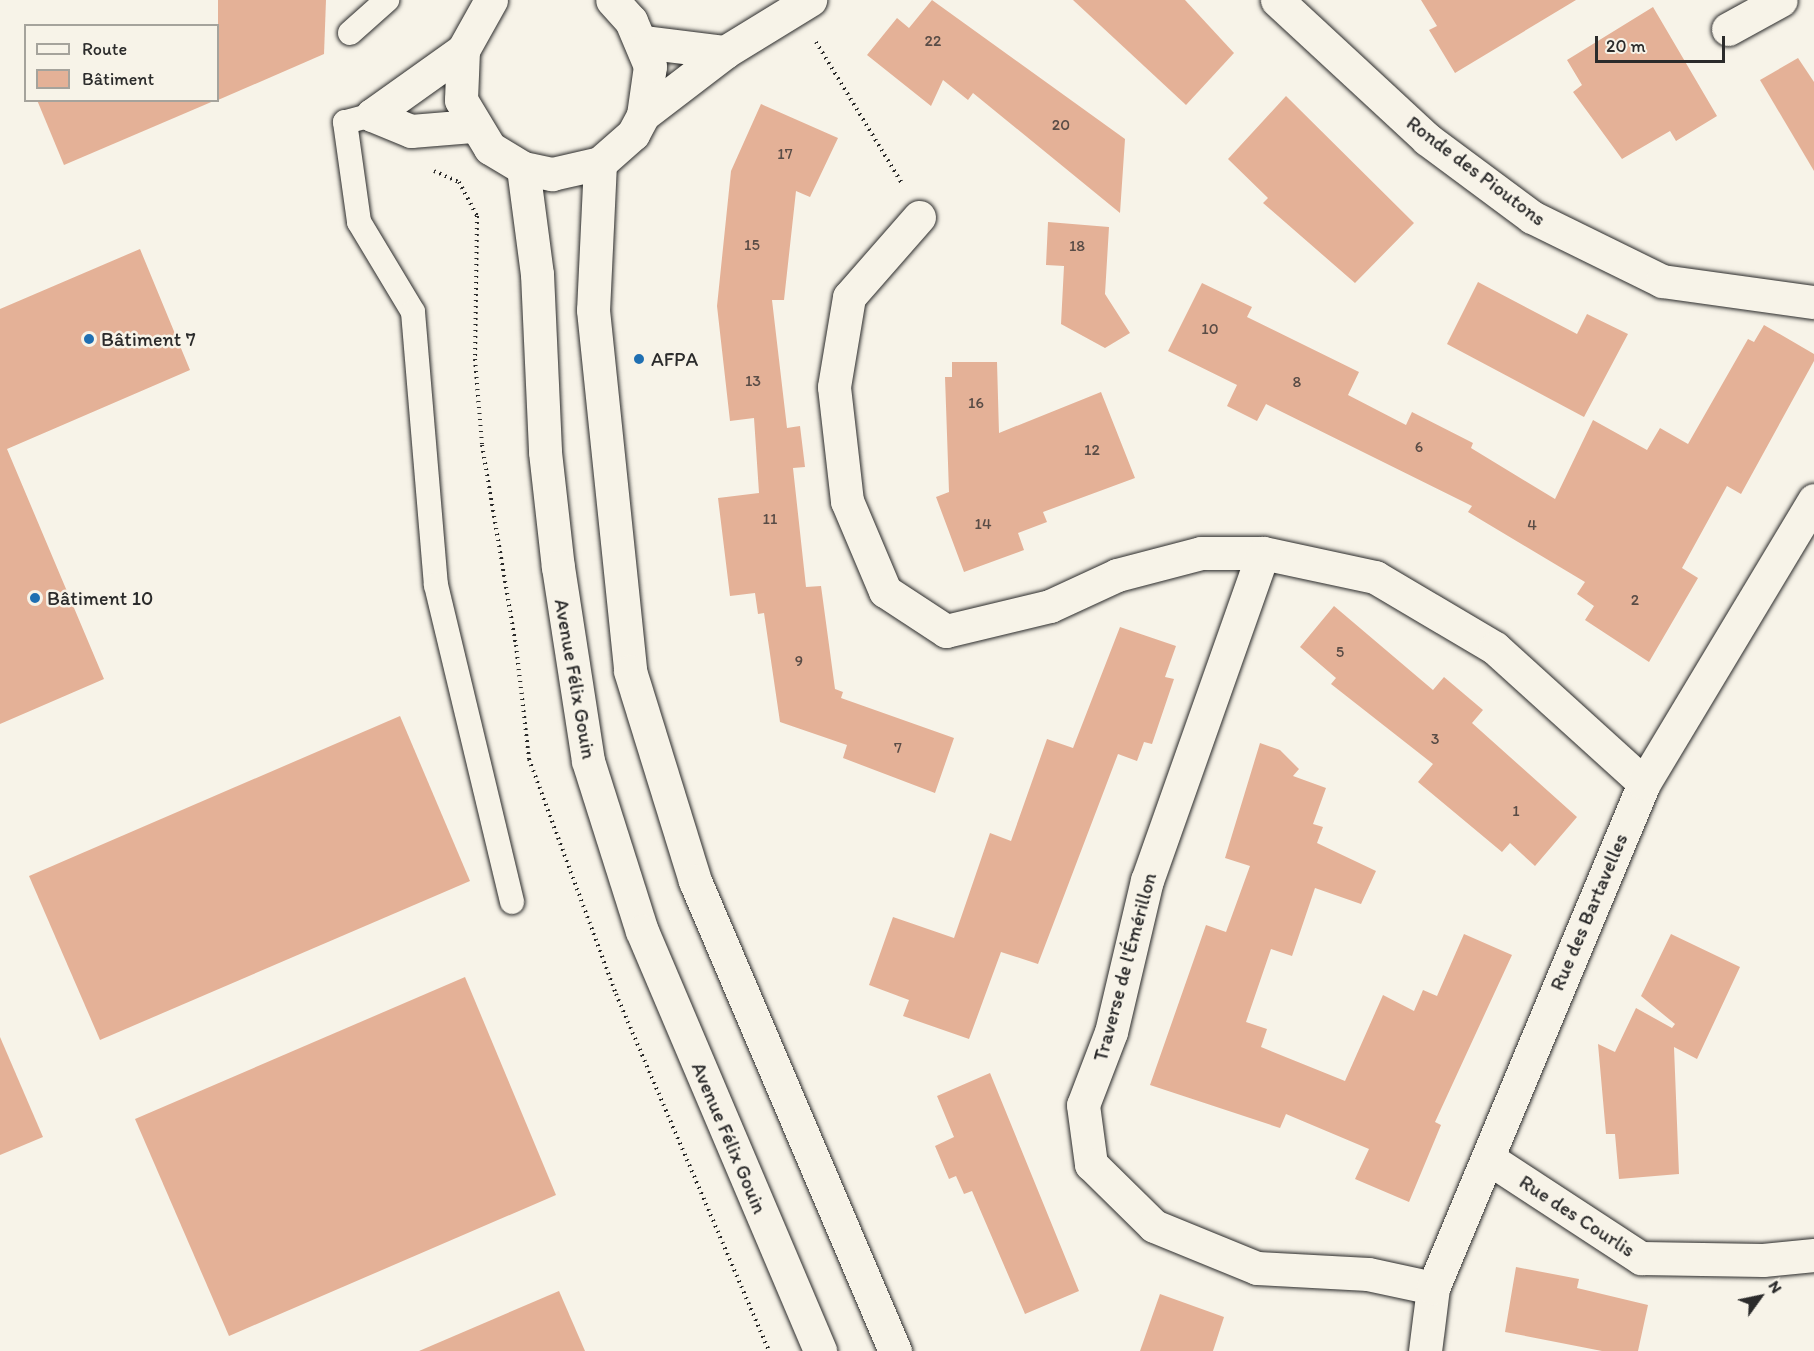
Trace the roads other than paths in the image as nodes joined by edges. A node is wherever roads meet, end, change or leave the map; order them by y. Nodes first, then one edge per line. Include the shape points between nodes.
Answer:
1 (387, 0) edge
2 (810, 0) edge
3 (1277, 0) edge
4 (1781, 0) edge
5 (612, 1) edge
6 (493, 3) edge
7 (1728, 29) dead end
8 (351, 33) dead end
9 (643, 42) junction
10 (463, 50) junction
11 (725, 52) junction
12 (372, 114) junction
13 (643, 115) junction
14 (472, 126) junction
15 (600, 163) junction
16 (523, 168) junction
17 (919, 217) road end
18 (1814, 302) edge
19 (1814, 500) edge
20 (1263, 553) junction
21 (1644, 783) junction
22 (512, 902) dead end
23 (1488, 1158) junction
24 (1814, 1255) edge
25 (1433, 1288) junction
26 (820, 1351) edge
27 (895, 1351) edge
28 (1425, 1351) edge

1 - 8 lane
2 - 11 street
3 - 18 street, Ronde des Pioutons via 1427,139 1532,217 1662,281
4 - 7 street
5 - 9 street
6 - 10 street
9 - 11 street
9 - 13 street via 650,91
10 - 12 street
10 - 14 street via 461,100
11 - 13 street
12 - 14 street via 411,131
12 - 22 lane via 345,123 359,222 413,312 436,585
13 - 15 street via 633,134
14 - 16 street via 490,148
15 - 16 street via 565,174
15 - 27 street via 593,310 630,671 695,881
16 - 26 street, Avenue Félix Gouin via 537,274 545,452 588,761 642,931
17 - 20 street via 849,297 834,387 847,501 885,591 946,631 1050,606 1117,575 1201,553
19 - 21 street, Rue des Bartavelles
20 - 21 street via 1375,577 1495,648
20 - 25 street, Traverse de l'Émérillon via 1147,880 1111,1032 1083,1105 1091,1164 1154,1226 1257,1268 1368,1274
21 - 23 street, Rue des Bartavelles
23 - 24 street, Rue des Courlis via 1641,1258 1763,1260
23 - 25 street, Rue des Bartavelles
25 - 28 street, Rue des Bartavelles

